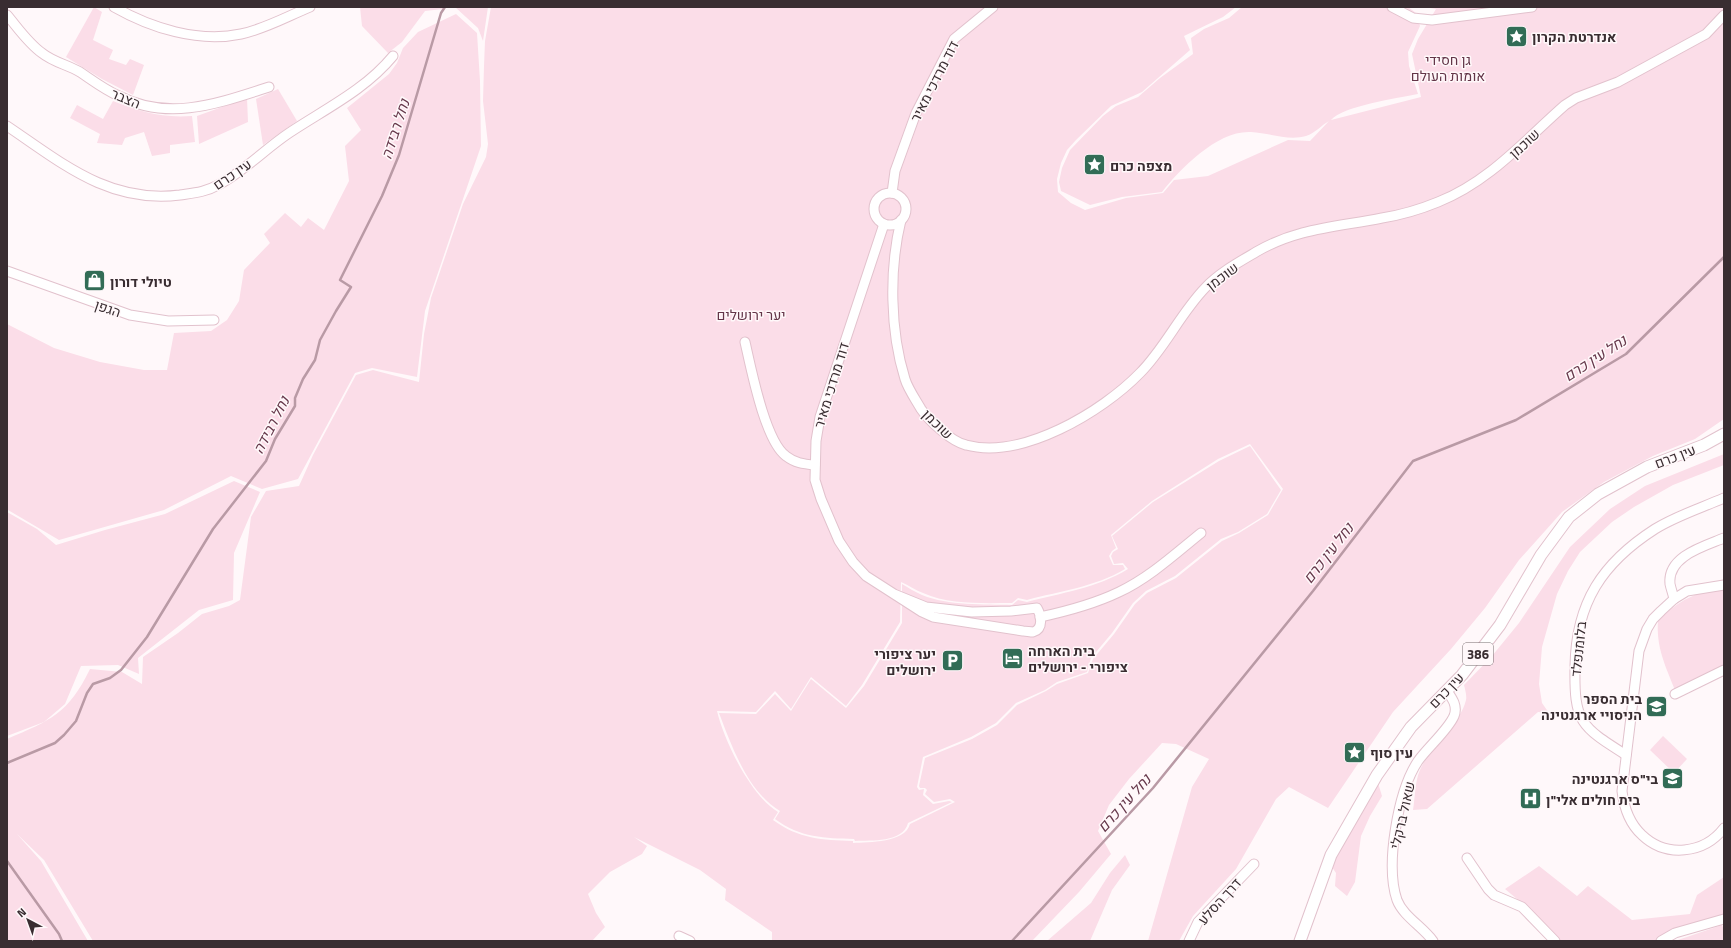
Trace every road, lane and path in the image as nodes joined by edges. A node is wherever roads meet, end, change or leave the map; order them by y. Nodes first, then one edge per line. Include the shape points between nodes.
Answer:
1 (114, 7) edge
2 (310, 7) edge
3 (993, 7) edge
4 (1392, 7) edge
5 (1532, 7) edge
6 (7, 15) edge
7 (1724, 15) edge
8 (393, 56) dead end
9 (269, 87) dead end
10 (7, 126) edge
11 (892, 193) junction
12 (901, 220) junction
13 (884, 224) junction
14 (7, 271) edge
15 (214, 320) dead end
16 (745, 342) dead end
17 (1724, 434) edge
18 (815, 465) junction
19 (1724, 498) edge
20 (1201, 533) dead end
21 (1724, 538) edge
22 (1724, 585) edge
23 (894, 594) junction
24 (1674, 599) junction
25 (1040, 616) junction
26 (1724, 670) edge
27 (1447, 691) junction
28 (1675, 694) dead end
29 (1626, 755) junction
30 (1724, 828) edge
31 (1467, 858) dead end
32 (1254, 864) dead end
33 (1724, 918) edge
34 (679, 936) dead end
35 (690, 941) edge
36 (1189, 941) edge
37 (1300, 941) edge
38 (1433, 941) edge
39 (1555, 941) edge
40 (1661, 941) edge

1 - 2 street via 146,23 166,29 186,34 218,36 257,30
3 - 11 street, דוד מרדכי מאיר via 954,39 916,113 895,171
4 - 5 street via 1414,18 1432,20
6 - 9 street, הצבר via 42,54 72,67 117,96 144,106 174,110 195,108
7 - 12 street, שוכמן via 1706,34 1687,45 1618,82 1576,98 1565,105 1488,174 1454,195 1384,218 1302,232 1258,251 1205,287 1154,358 1119,393 1072,423 1041,438 1019,444 989,448 966,445 955,440 922,411 906,381 897,341 893,299
8 - 10 street, עין כרם via 349,95 282,138 228,180 196,193 146,196 124,193 103,186 74,171
11 - 12 street via 904,201 905,211
11 - 13 street via 882,195 875,203 876,218
12 - 13 street via 893,224
13 - 18 street, דוד מרדכי מאיר via 820,418
14 - 15 street, הגפן via 121,313 158,320
16 - 18 street via 756,389 771,435 784,455 797,463
17 - 27 main road, עין כרם / 386 via 1704,445 1647,467 1598,494 1569,517 1542,555 1500,625
18 - 23 street, דוד מרדכי מאיר via 815,480 821,499 839,541 866,576
19 - 29 street, בלומנפלד via 1671,521 1641,539 1602,576 1586,603 1576,645 1577,708 1582,721 1589,729 1601,740
20 - 25 street via 1154,571 1120,592 1076,609
21 - 24 street via 1689,554 1675,566 1670,583
22 - 24 street via 1687,592
23 - 25 street, דוד מרדכי מאיר via 926,607 972,612 1037,608
23 - 25 street, דוד מרדכי מאיר via 933,617 1023,631 1034,632 1039,628
24 - 29 street via 1653,619 1642,639
26 - 28 street
27 - 37 main road, עין כרם / 386 via 1404,735 1350,819 1325,868
27 - 38 street, שאול ברקלי via 1455,705 1454,716 1418,761 1408,780 1393,856 1393,876 1398,901
29 - 30 street via 1622,791 1624,802 1628,816 1642,836 1664,848 1687,850 1708,842
31 - 39 street via 1488,890 1522,906
32 - 36 street, דרך הסלע via 1198,922
33 - 40 street via 1676,933
34 - 35 street

